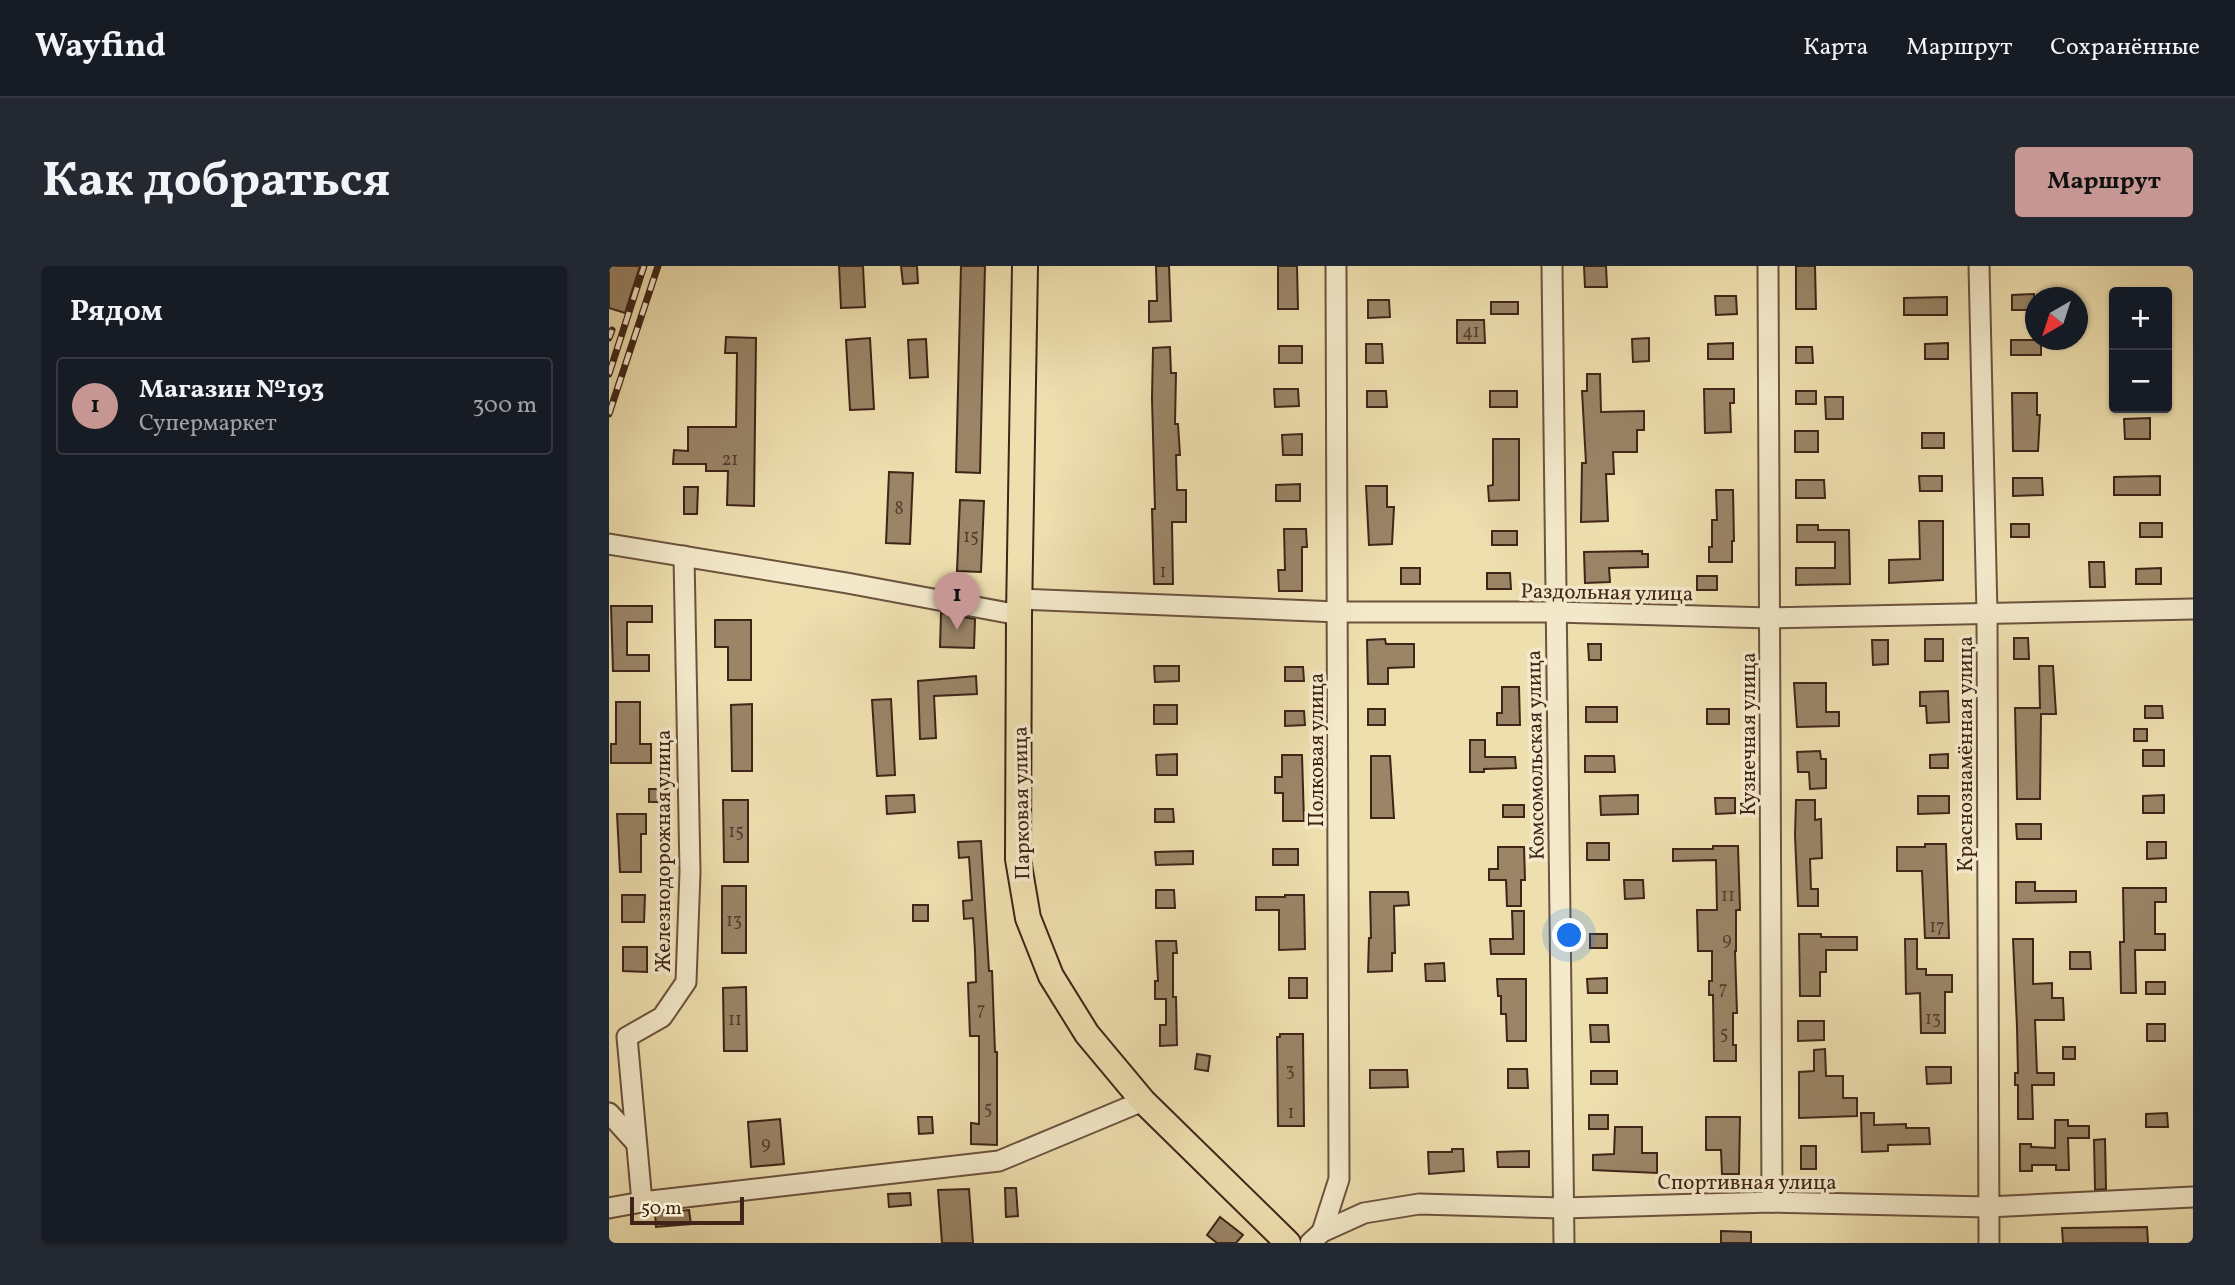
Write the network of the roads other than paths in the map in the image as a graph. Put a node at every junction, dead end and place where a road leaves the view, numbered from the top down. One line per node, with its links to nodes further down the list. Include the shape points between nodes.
1 (1025, 266): 8 (main road, Парковая улица)
2 (1336, 266): 10 (street, Полковая улица)
3 (1552, 266): 11 (street, Комсомольская улица)
4 (1768, 266): 13 (street, Кузнечная улица)
5 (1979, 266): 12 (street, Краснознамённая улица)
6 (609, 544): 7 (street, Раздольная улица)
7 (684, 556): 8 (street, Раздольная улица); 16 (street, Железнодорожная улица, via 689,872 686,982 662,1017 627,1037)
8 (1019, 607): 10 (street, Раздольная улица); 14 (main road, Парковая улица, via 1019,859 1028,918 1051,976 1087,1034)
9 (2193, 609): 12 (street, Раздольная улица)
10 (1339, 612): 11 (street, Раздольная улица); 23 (street, Полковая улица, via 1339,1178)
11 (1555, 612): 13 (street, Раздольная улица); 22 (street, Комсомольская улица)
12 (1987, 614): 13 (street, Раздольная улица); 20 (street, Краснознамённая улица)
13 (1770, 618): 19 (street, Кузнечная улица)
14 (1143, 1101): 18 (street, via 999,1161); 24 (main road, Парковая улица)
15 (609, 1114): 16 (street)
16 (636, 1143): 18 (street, Железнодорожная улица)
17 (2193, 1197): 20 (street, Спортивная улица)
18 (642, 1202): 21 (street)
19 (1772, 1202): 20 (street, Спортивная улица); 22 (street, Спортивная улица)
20 (1988, 1207): 26 (street, Краснознамённая улица)
21 (609, 1208)
22 (1563, 1208): 23 (street, Спортивная улица, via 1419,1204 1364,1213); 25 (street, Комсомольская улица)
23 (1316, 1237)
24 (1278, 1240)
25 (1563, 1243)
26 (1989, 1243)

